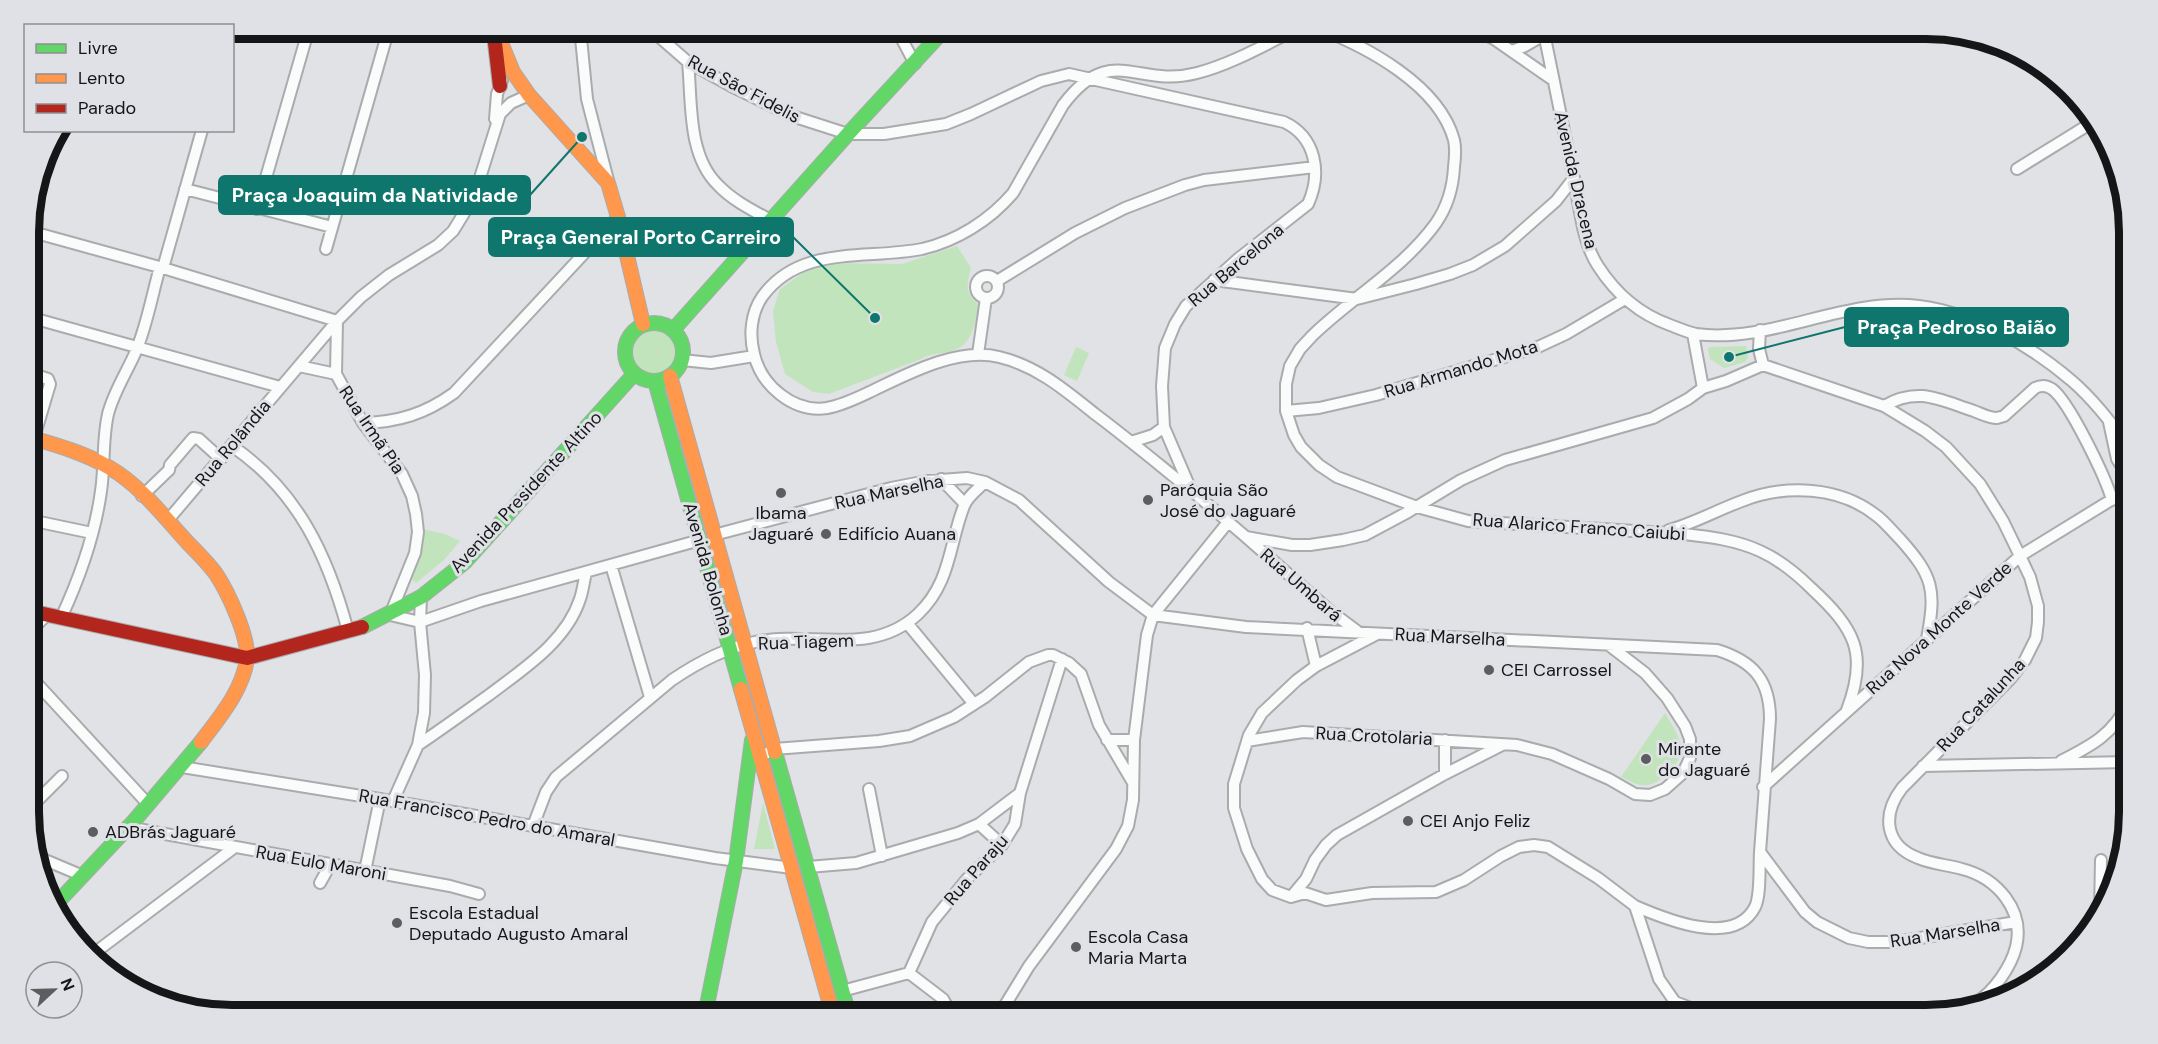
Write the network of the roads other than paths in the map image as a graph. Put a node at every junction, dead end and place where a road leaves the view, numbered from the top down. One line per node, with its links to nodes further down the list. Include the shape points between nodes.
1 (306, 39): 31 (street)
2 (386, 39): 34 (street)
3 (495, 39): 20 (main road)
4 (499, 39): 17 (main road)
5 (581, 39): 29 (street, via 587,99)
6 (662, 39): 15 (street, Rua São Fidelis)
7 (902, 39): 16 (street)
8 (936, 39): 16 (main road)
9 (1275, 39): 18 (street, via 1196,73 1168,77 1104,70)
10 (1342, 39): 41 (street, Rua Alarico Franco Caiubi, via 1403,74 1434,103 1455,143 1452,189 1436,223 1399,264)
11 (1494, 39): 14 (street)
12 (1536, 39): 14 (street)
13 (1545, 39): 19 (street, Avenida Dracena)
14 (1512, 51): 19 (street)
15 (688, 62): 25 (street, Rua São Fidelis, via 792,116); 33 (street, via 694,132 706,168 718,186)
16 (915, 63): 25 (main road)
17 (513, 72): 20 (street); 21 (main road)
18 (1090, 77): 25 (street, Rua Barcelona, via 1069,74 1049,78 946,124 884,134); 26 (street, Rua Barcelona, via 1284,122 1301,132); 51 (street, via 1063,105 1013,193 997,210 954,238 919,249 834,256 798,267 774,284 759,302 752,322)
19 (1553, 80): 28 (street, Avenida Dracena)
20 (500, 86): 22 (street)
21 (529, 95): 22 (street, via 504,108); 29 (main road)
22 (495, 125): 44 (street, via 474,197 453,231 370,289)
23 (2086, 126): 27 (street)
24 (201, 132): 30 (street)
25 (848, 134): 33 (main road)
26 (1315, 167): 38 (street, Rua Barcelona, via 1308,204); 39 (street, via 1185,185 1075,233)
27 (2017, 169)
28 (1574, 177): 41 (street, via 1556,201 1514,240 1478,261 1450,274); 42 (street, Avenida Dracena, via 1584,229 1597,265)
29 (608, 183): 32 (main road)
30 (185, 189): 31 (street); 37 (street)
31 (257, 208): 34 (street)
32 (618, 217): 45 (main road); 66 (street, via 454,393 427,411 387,422)
33 (772, 221): 46 (main road)
34 (332, 227): 36 (street)
35 (39, 234): 37 (street)
36 (326, 249)
37 (162, 268): 44 (street); 49 (street)
38 (1214, 280): 41 (street); 67 (street, Rua Barcelona, via 1186,306 1165,348)
39 (997, 281): 40 (street, via 997,293); 40 (street, via 987,275 977,281 978,293)
40 (986, 298): 50 (street)
41 (1357, 299): 63 (street, Rua Alarico Franco Caiubi, via 1300,349 1290,366)
42 (1625, 299): 48 (street, Avenida Dracena, via 1650,318); 63 (street, Rua Armando Mota, via 1538,347 1376,395)
43 (39, 321): 49 (street)
44 (337, 321): 54 (street, Rua Rolândia); 55 (street, Rua Irmã Pia)
45 (643, 324): 46 (main road, via 659,322); 56 (main road, via 624,346 625,359)
46 (673, 330): 52 (main road, via 682,343)
47 (1760, 330): 48 (street, Avenida Dracena, via 1747,334); 53 (street); 65 (street, Avenida Dracena, via 1869,307 1937,309 2007,337 2038,356 2072,381)
48 (1694, 333): 61 (street)
49 (137, 348): 60 (street); 74 (street, via 112,402 103,442)
50 (978, 354): 51 (street, via 918,369 844,403 820,409 801,406 779,394 761,373); 70 (street, via 1038,371)
51 (754, 356): 52 (street, via 711,363)
52 (682, 360): 58 (main road)
53 (1763, 365): 61 (street); 62 (street, Rua Catalunha)
54 (299, 366): 55 (street); 60 (street, Rua Rolândia)
55 (336, 374): 66 (street, Rua Irmã Pia)
56 (634, 374): 59 (main road); 96 (main road, Avenida Presidente Altino, via 465,562)
57 (39, 376): 64 (street, via 50,384)
58 (670, 376): 59 (main road); 89 (main road, Avenida Bolonha)
59 (655, 381): 92 (main road, Avenida Bolonha)
60 (280, 387): 71 (street, Rua Rolândia)
61 (1702, 388): 82 (street, via 1653,418 1485,468)
62 (1884, 406): 80 (street, via 1903,396 1918,395 1997,418 2035,388 2049,387 2063,401 2076,424); 93 (street, Rua Catalunha, via 1924,431 1963,464 1992,502)
63 (1286, 411): 82 (street, Rua Alarico Franco Caiubi, via 1301,447 1319,465 1352,483)
64 (39, 417)
65 (2109, 422): 68 (street, Avenida Dracena); 73 (street)
66 (363, 423): 99 (street, Rua Irmã Pia, via 402,474 416,514 415,553)
67 (1164, 427): 70 (street, via 1154,435); 77 (street, Rua Barcelona)
68 (2119, 434)
69 (39, 440): 74 (main road)
70 (1131, 441): 77 (street)
71 (232, 446): 72 (street, Rua Rolândia); 106 (street, via 251,458 297,509 330,573)
72 (221, 459): 79 (street, via 193,438 169,470); 84 (street, Rua Rolândia)
73 (2119, 462)
74 (103, 463): 79 (main road); 87 (street)
75 (941, 479): 76 (street, Rua Marselha); 81 (street); 89 (street, Rua Marselha, via 891,488)
76 (985, 482): 81 (street); 100 (street, Rua Marselha, via 1019,500 1109,582)
77 (1191, 490): 85 (street, Rua Barcelona)
78 (2119, 495): 80 (street, Rua Nova Monte Verde)
79 (142, 496): 84 (main road)
80 (2112, 500): 93 (street, Rua Nova Monte Verde)
81 (964, 503): 104 (street, Rua Tiagem, via 941,583 926,606)
82 (1417, 507): 88 (street, Rua Alarico Franco Caiubi, via 1468,521); 90 (street, via 1376,530 1343,540 1292,545)
83 (1715, 513): 88 (street); 91 (street, via 1713,526); 109 (street, via 1763,495 1800,490 1822,491 1866,508 1891,530 1928,576 1933,603)
84 (168, 520): 113 (main road, via 216,574 233,609)
85 (1229, 521): 90 (street, Rua Barcelona); 100 (street)
86 (39, 522): 87 (street)
87 (92, 533): 101 (street)
88 (1660, 533): 91 (street, Rua Alarico Franco Caiubi)
89 (714, 536): 110 (main road, Avenida Bolonha)
90 (1246, 537): 107 (street, Rua Umbará)
91 (1719, 538): 119 (street, Rua Alarico Franco Caiubi, via 1759,550 1783,564 1832,607 1846,625 1857,665 1855,691)
92 (700, 540): 94 (street); 112 (main road, Avenida Bolonha)
93 (2020, 555): 109 (street, Rua Nova Monte Verde); 131 (street, Rua Catalunha, via 2038,606 2036,638 2031,650 2011,678)
94 (611, 565): 95 (street); 117 (street)
95 (586, 572): 103 (street); 125 (street, via 580,600 549,647)
96 (421, 597): 99 (main road, Avenida Presidente Altino); 103 (street)
97 (39, 613): 98 (main road, Avenida Presidente Altino)
98 (46, 615): 101 (main road, Avenida Presidente Altino); 102 (street)
99 (390, 615): 103 (street); 106 (main road, Avenida Presidente Altino)
100 (1153, 615): 105 (street, Rua Marselha, via 1246,627); 122 (street, via 1147,634)
101 (61, 618): 113 (main road, Avenida Presidente Altino)
102 (39, 622)
103 (420, 622): 125 (street, via 425,688)
104 (907, 623): 110 (street, Rua Tiagem, via 862,640 797,639); 118 (street)
105 (1307, 628): 107 (street, Rua Marselha); 115 (street)
106 (348, 631): 113 (main road, Avenida Presidente Altino)
107 (1357, 632): 108 (street, Rua Marselha)
108 (1378, 634): 111 (street, Rua Marselha); 115 (street)
109 (1927, 639): 119 (street, Rua Nova Monte Verde)
110 (745, 645): 112 (street, Rua Tiagem); 127 (main road, Avenida Bolonha)
111 (1610, 646): 126 (street, Rua Crotolaria, via 1645,674 1685,726 1690,758 1675,781 1650,795 1635,794 1552,754); 136 (street, Rua Marselha, via 1717,650 1748,664 1763,682 1770,706)
112 (731, 650): 117 (street, Rua Tiagem, via 693,666); 128 (main road, Avenida Bolonha, via 754,731)
113 (247, 658): 132 (main road, via 244,675 231,700)
114 (1062, 658): 118 (street, via 1048,655 1029,662); 121 (street, via 1080,674); 138 (street, Rua Paraju)
115 (1316, 666): 124 (street, via 1262,713)
116 (39, 686): 142 (street)
117 (650, 697): 144 (street, Rua Tiagem, via 556,777)
118 (974, 704): 127 (street, via 940,725 910,736)
119 (1847, 710): 136 (street, Rua Nova Monte Verde)
120 (2119, 717): 130 (street, via 2108,734)
121 (1107, 740): 122 (street); 135 (street)
122 (1134, 740): 135 (street)
123 (1445, 740): 124 (street, Rua Crotolaria, via 1303,732); 126 (street, Rua Crotolaria); 133 (street)
124 (1247, 741): 161 (street, via 1234,784 1236,817 1263,879 1272,890)
125 (418, 745): 141 (street)
126 (1502, 745): 133 (street)
127 (774, 749): 128 (street); 154 (main road, Avenida Bolonha)
128 (755, 760): 152 (main road); 155 (main road)
129 (2119, 762): 130 (street)
130 (2056, 763): 131 (street)
131 (1923, 766): 164 (street, Rua Catalunha, via 1892,804 1888,821 1895,842 1918,859 1979,874 2004,894)
132 (182, 767): 140 (street, Rua Francisco Pedro do Amaral); 142 (main road)
133 (1445, 774): 161 (street, via 1337,835)
134 (62, 776): 139 (street)
135 (1132, 781): 173 (street, via 1128,826 1116,849 1029,966)
136 (1763, 787): 148 (street, Rua Marselha)
137 (869, 789): 149 (street)
138 (1020, 793): 143 (street); 146 (street, Rua Paraju, via 1014,824)
139 (41, 797)
140 (381, 799): 141 (street, Rua Francisco Pedro do Amaral); 156 (street)
141 (393, 801): 144 (street, Rua Francisco Pedro do Amaral)
142 (148, 804): 145 (main road)
143 (979, 824): 146 (street); 149 (street)
144 (533, 826): 152 (street, Rua Francisco Pedro do Amaral)
145 (127, 827): 147 (street, Rua Eulo Maroni); 157 (main road)
146 (1002, 845): 166 (street, Rua Paraju, via 967,879 932,922)
147 (235, 847): 153 (street, Rua Eulo Maroni); 165 (street)
148 (1760, 852): 163 (street, via 1756,903 1746,918 1736,924 1710,929); 164 (street, Rua Marselha, via 1805,912 1849,938 1896,942)
149 (882, 856): 154 (street, via 856,863)
150 (46, 860): 157 (street)
151 (2101, 860): 160 (street)
152 (736, 861): 155 (street, Rua Francisco Pedro do Amaral); 169 (main road)
153 (330, 865): 156 (street, Rua Eulo Maroni); 158 (street)
154 (808, 867): 167 (main road, Avenida Bolonha)
155 (792, 868): 170 (main road)
156 (365, 871): 159 (street, Rua Eulo Maroni)
157 (83, 876): 162 (main road)
158 (320, 883)
159 (479, 894)
160 (2100, 894)
161 (1291, 897): 163 (street, via 1305,893 1326,900 1372,893 1436,892 1519,847 1534,845 1559,853)
162 (61, 899)
163 (1635, 906): 174 (street, via 1659,979 1675,1002)
164 (2016, 922): 168 (street, via 2014,956)
165 (98, 950)
166 (909, 973): 167 (street); 172 (street)
167 (842, 991): 171 (main road, Avenida Bolonha)
168 (1983, 996)
169 (707, 1005)
170 (830, 1005)
171 (846, 1005)
172 (947, 1005)
173 (1005, 1005)
174 (1683, 1005)

